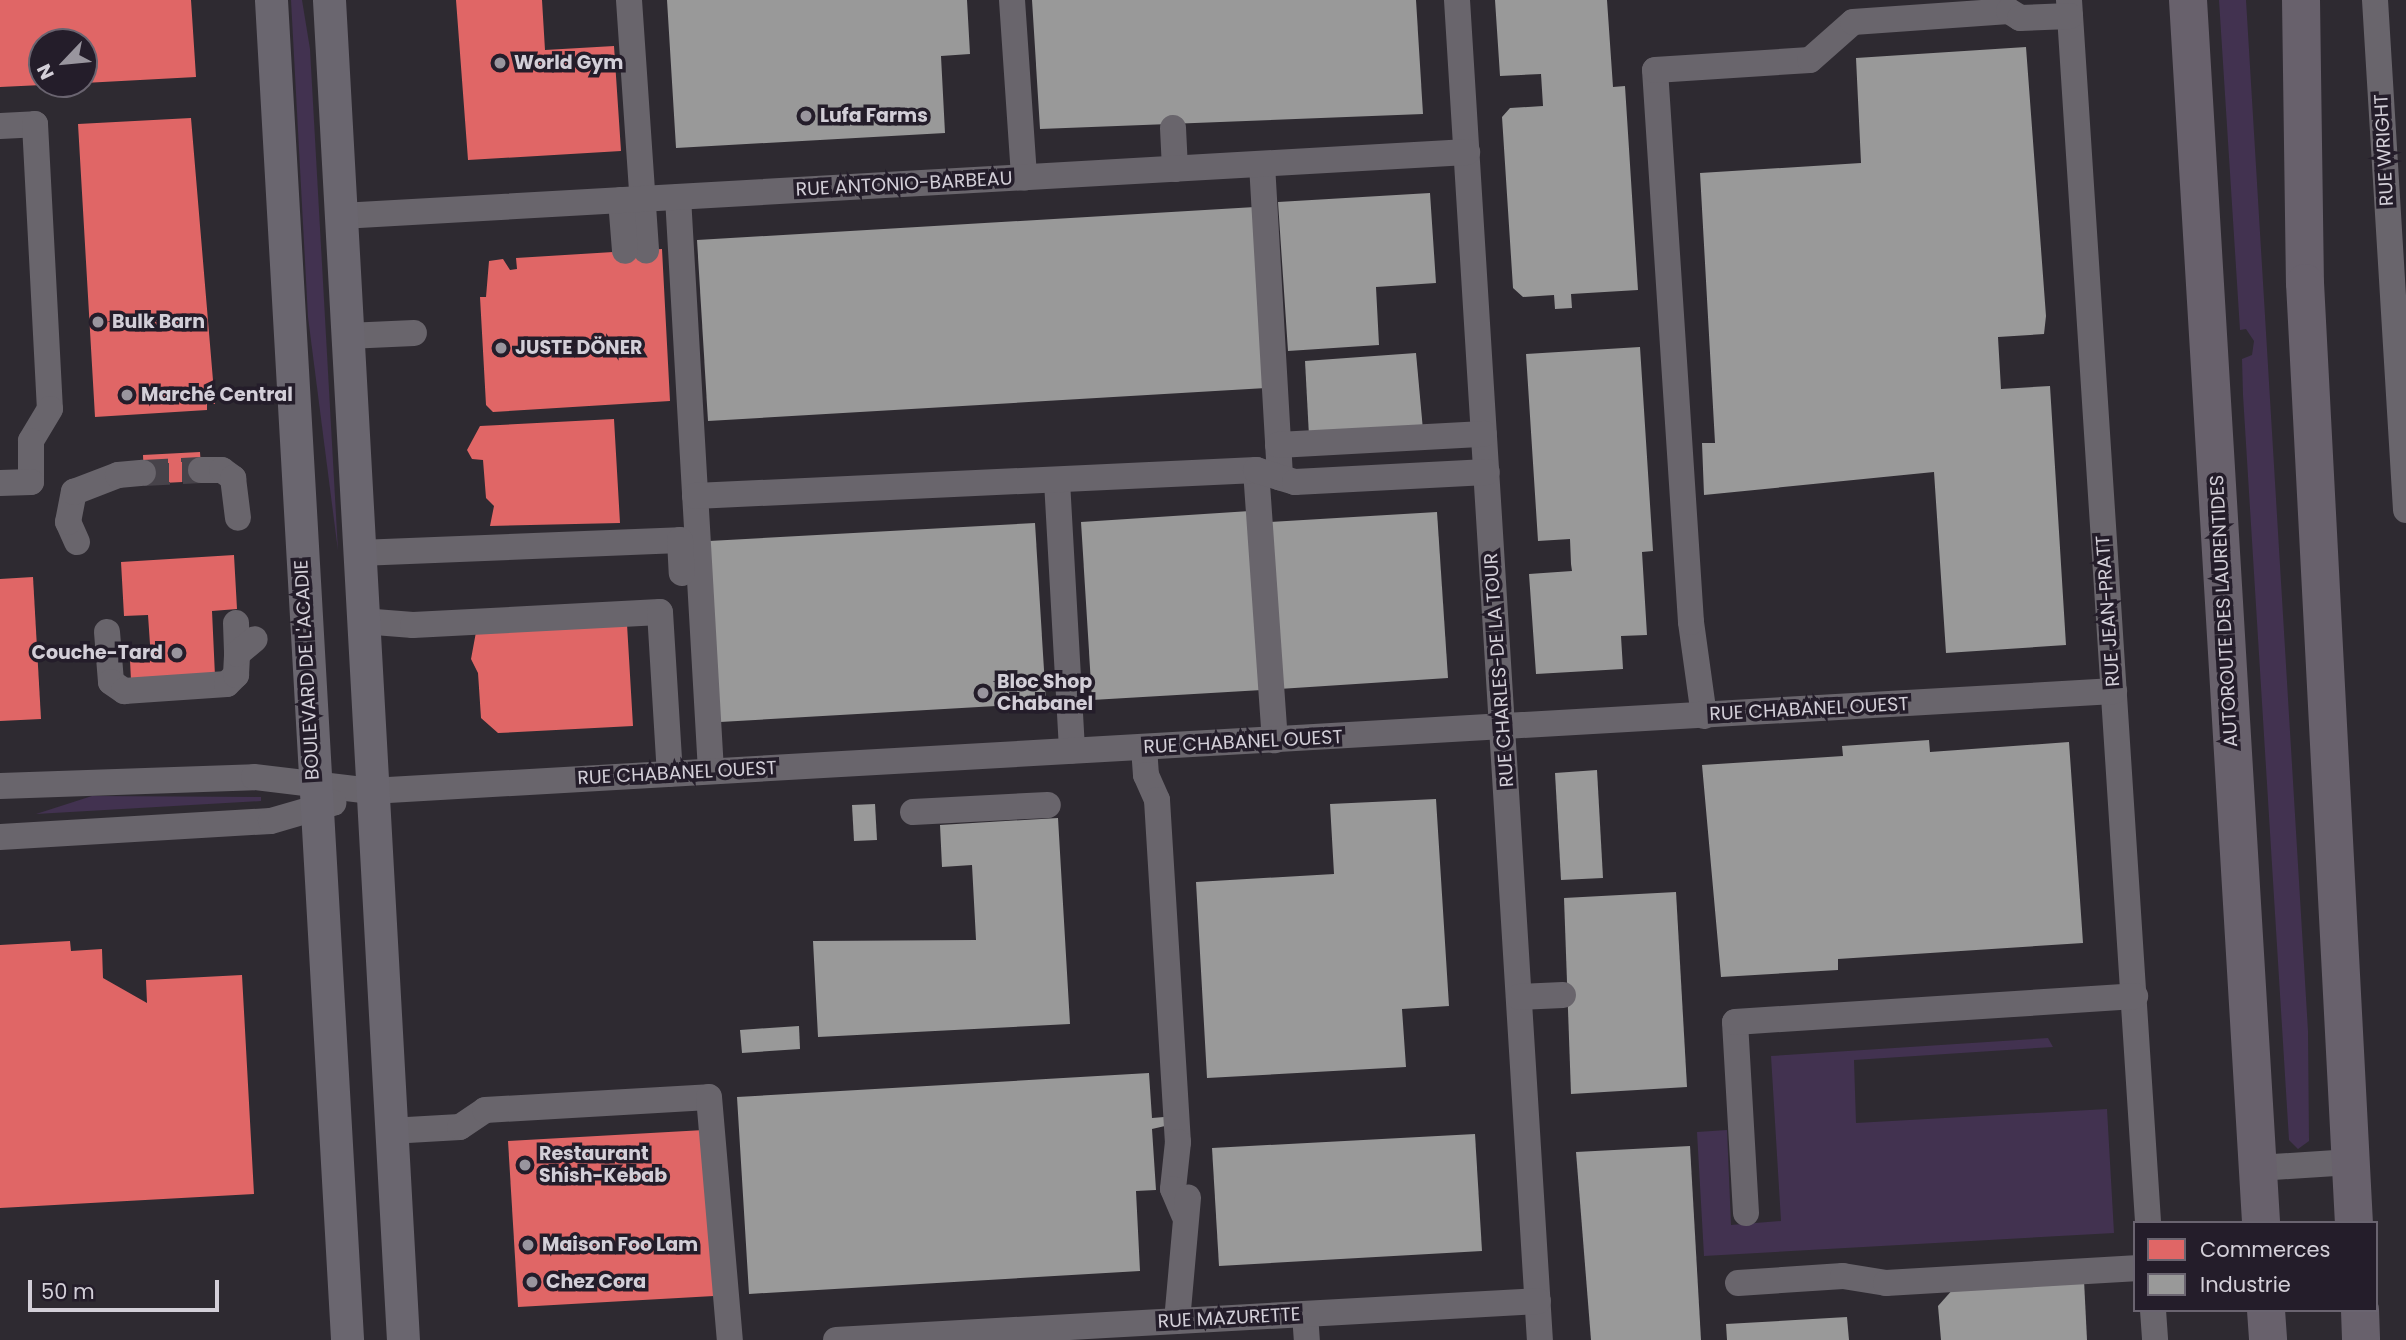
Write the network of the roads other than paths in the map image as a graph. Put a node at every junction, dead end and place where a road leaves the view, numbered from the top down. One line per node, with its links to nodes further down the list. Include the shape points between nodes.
1 (271, 0): 51 (main road, BOULEVARD DE L'ACADIE)
2 (329, 0): 19 (main road)
3 (629, 0): 18 (street)
4 (1012, 0): 16 (street)
5 (1457, 0): 13 (street, RUE CHARLES-DE LA TOUR)
6 (2188, 0): 60 (highway, AUTOROUTE DES LAURENTIDES)
7 (2283, 0): 21 (highway)
8 (2301, 0): 21 (highway)
9 (2375, 0): 31 (street, RUE WRIGHT)
10 (2070, 8): 42 (street, RUE JEAN-PRATT); 43 (street, via 2020,18 2009,11 1853,22 1810,60 1656,70 1691,622)
11 (0, 126): 32 (street, via 35,124 50,409 32,441 31,481)
12 (1173, 128): 15 (street)
13 (1467, 152): 14 (street, RUE ANTONIO-BARBEAU); 24 (street, RUE CHARLES-DE LA TOUR)
14 (1262, 164): 15 (street, RUE ANTONIO-BARBEAU); 25 (street)
15 (1175, 169): 16 (street, RUE ANTONIO-BARBEAU)
16 (1024, 178): 17 (street, RUE ANTONIO-BARBEAU)
17 (678, 197): 18 (street, RUE ANTONIO-BARBEAU); 33 (street)
18 (632, 200): 19 (street, RUE ANTONIO-BARBEAU); 20 (street)
19 (341, 216): 23 (main road)
20 (635, 250)
21 (2305, 283): 59 (highway)
22 (414, 333): 23 (street)
23 (347, 336): 38 (main road)
24 (1484, 434): 25 (street); 27 (street, RUE CHARLES-DE LA TOUR)
25 (1278, 445): 29 (street)
26 (201, 470): 35 (street, via 222,470 233,478)
27 (1487, 472): 29 (street); 44 (street, RUE CHARLES-DE LA TOUR)
28 (143, 473): 37 (street, via 118,475 75,492 68,522)
29 (1268, 474): 30 (street); 45 (street)
30 (1057, 481): 33 (street); 47 (street)
31 (2405, 482): 34 (street, RUE WRIGHT)
32 (0, 483)
33 (695, 496): 36 (street)
34 (2406, 510)
35 (238, 517)
36 (689, 540): 38 (street); 48 (street)
37 (77, 542)
38 (359, 553): 39 (main road)
39 (362, 621): 48 (street, via 413,625 660,612); 50 (main road)
40 (107, 632): 41 (street, via 110,678 120,690 227,684 236,675)
41 (243, 639)
42 (2114, 691): 43 (street, RUE CHABANEL OUEST); 56 (street, RUE JEAN-PRATT)
43 (1704, 716): 44 (street, RUE CHABANEL OUEST)
44 (1502, 727): 45 (street, RUE CHABANEL OUEST); 57 (street, RUE CHARLES-DE LA TOUR)
45 (1275, 740): 46 (street, RUE CHABANEL OUEST)
46 (1144, 747): 47 (street, RUE CHABANEL OUEST); 71 (street, via 1146,775 1157,800 1178,1142 1173,1189 1184,1215)
47 (1072, 751): 48 (street, RUE CHABANEL OUEST)
48 (692, 773): 50 (street, RUE CHABANEL OUEST)
49 (0, 786): 51 (street, RUE CHABANEL OUEST, via 254,777)
50 (371, 791): 51 (street, RUE CHABANEL OUEST); 58 (main road)
51 (315, 796): 54 (street, RUE CHABANEL OUEST, via 271,821); 74 (main road, BOULEVARD DE L'ACADIE)
52 (1048, 805): 53 (street)
53 (913, 812)
54 (0, 837)
55 (1563, 995): 57 (street)
56 (2135, 996): 61 (street, via 1735,1022); 62 (street, RUE JEAN-PRATT)
57 (1519, 997): 67 (street, RUE CHARLES-DE LA TOUR)
58 (390, 1130): 75 (main road); 76 (street, via 460,1127 485,1110 709,1097)
59 (2351, 1162): 60 (street); 64 (highway)
60 (2258, 1168): 63 (highway, AUTOROUTE DES LAURENTIDES)
61 (1746, 1213)
62 (2148, 1221)
63 (2261, 1221)
64 (2354, 1221)
65 (2133, 1268): 66 (street, via 1886,1283 1843,1276)
66 (1738, 1283)
67 (1538, 1301): 72 (street, RUE MAZURETTE); 78 (street, RUE CHARLES-DE LA TOUR)
68 (2153, 1312): 79 (street)
69 (2266, 1312): 80 (highway)
70 (2360, 1312): 81 (highway)
71 (1177, 1321): 72 (street, RUE MAZURETTE); 73 (street, RUE MAZURETTE)
72 (1306, 1327)
73 (931, 1337): 77 (street, RUE MAZURETTE)
74 (347, 1340)
75 (403, 1340)
76 (730, 1340)
77 (836, 1340)
78 (1540, 1340)
79 (2155, 1340)
80 (2268, 1340)
81 (2361, 1340)

